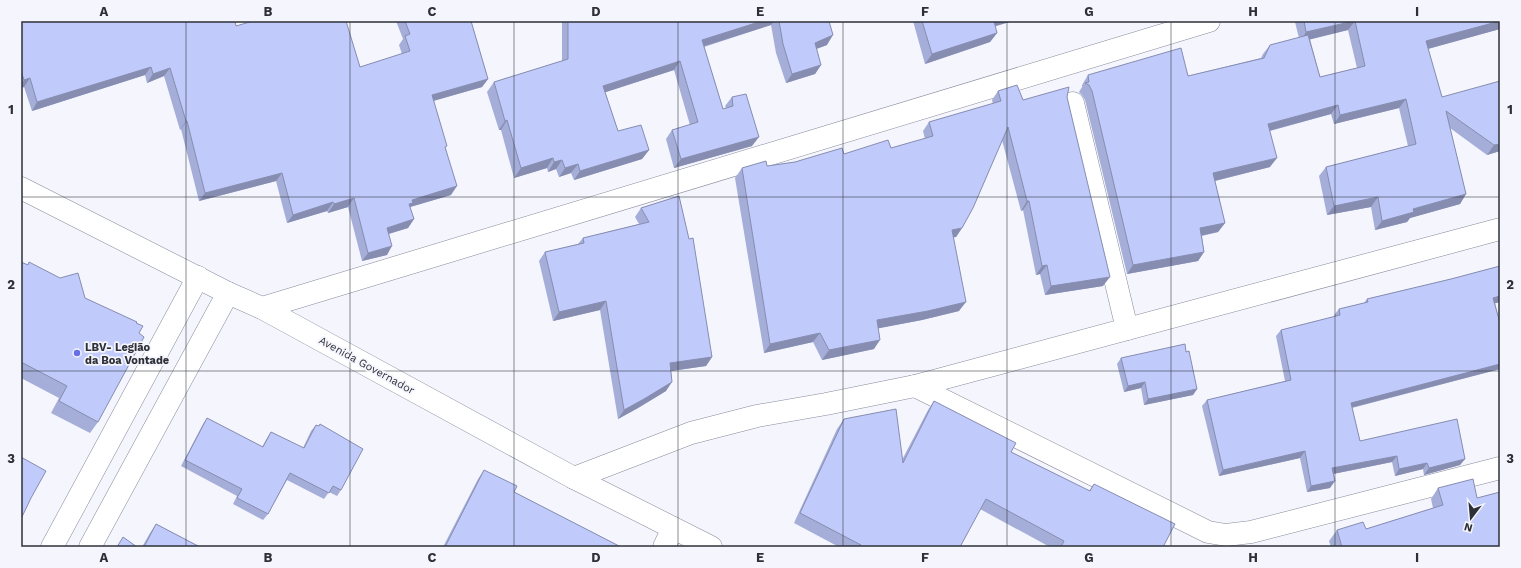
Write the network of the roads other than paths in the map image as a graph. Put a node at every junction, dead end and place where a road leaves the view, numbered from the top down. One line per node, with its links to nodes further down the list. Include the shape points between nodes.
1 (1209, 21): 7 (street)
2 (1073, 103): 8 (street)
3 (21, 188): 5 (street, Avenida Governador)
4 (1500, 229): 8 (street)
5 (198, 277): 6 (street, Avenida Governador); 13 (street)
6 (228, 293): 7 (street, Avenida Governador); 14 (street)
7 (262, 308): 11 (street, Avenida Governador)
8 (1127, 329): 9 (street)
9 (915, 386): 10 (street, via 1208,532 1226,535 1251,532); 11 (street, via 757,416 691,433)
10 (1500, 468)
11 (574, 478): 12 (street, Avenida Governador)
12 (669, 538): 15 (street, Avenida Governador)
13 (52, 547)
14 (90, 547)
15 (711, 547)

